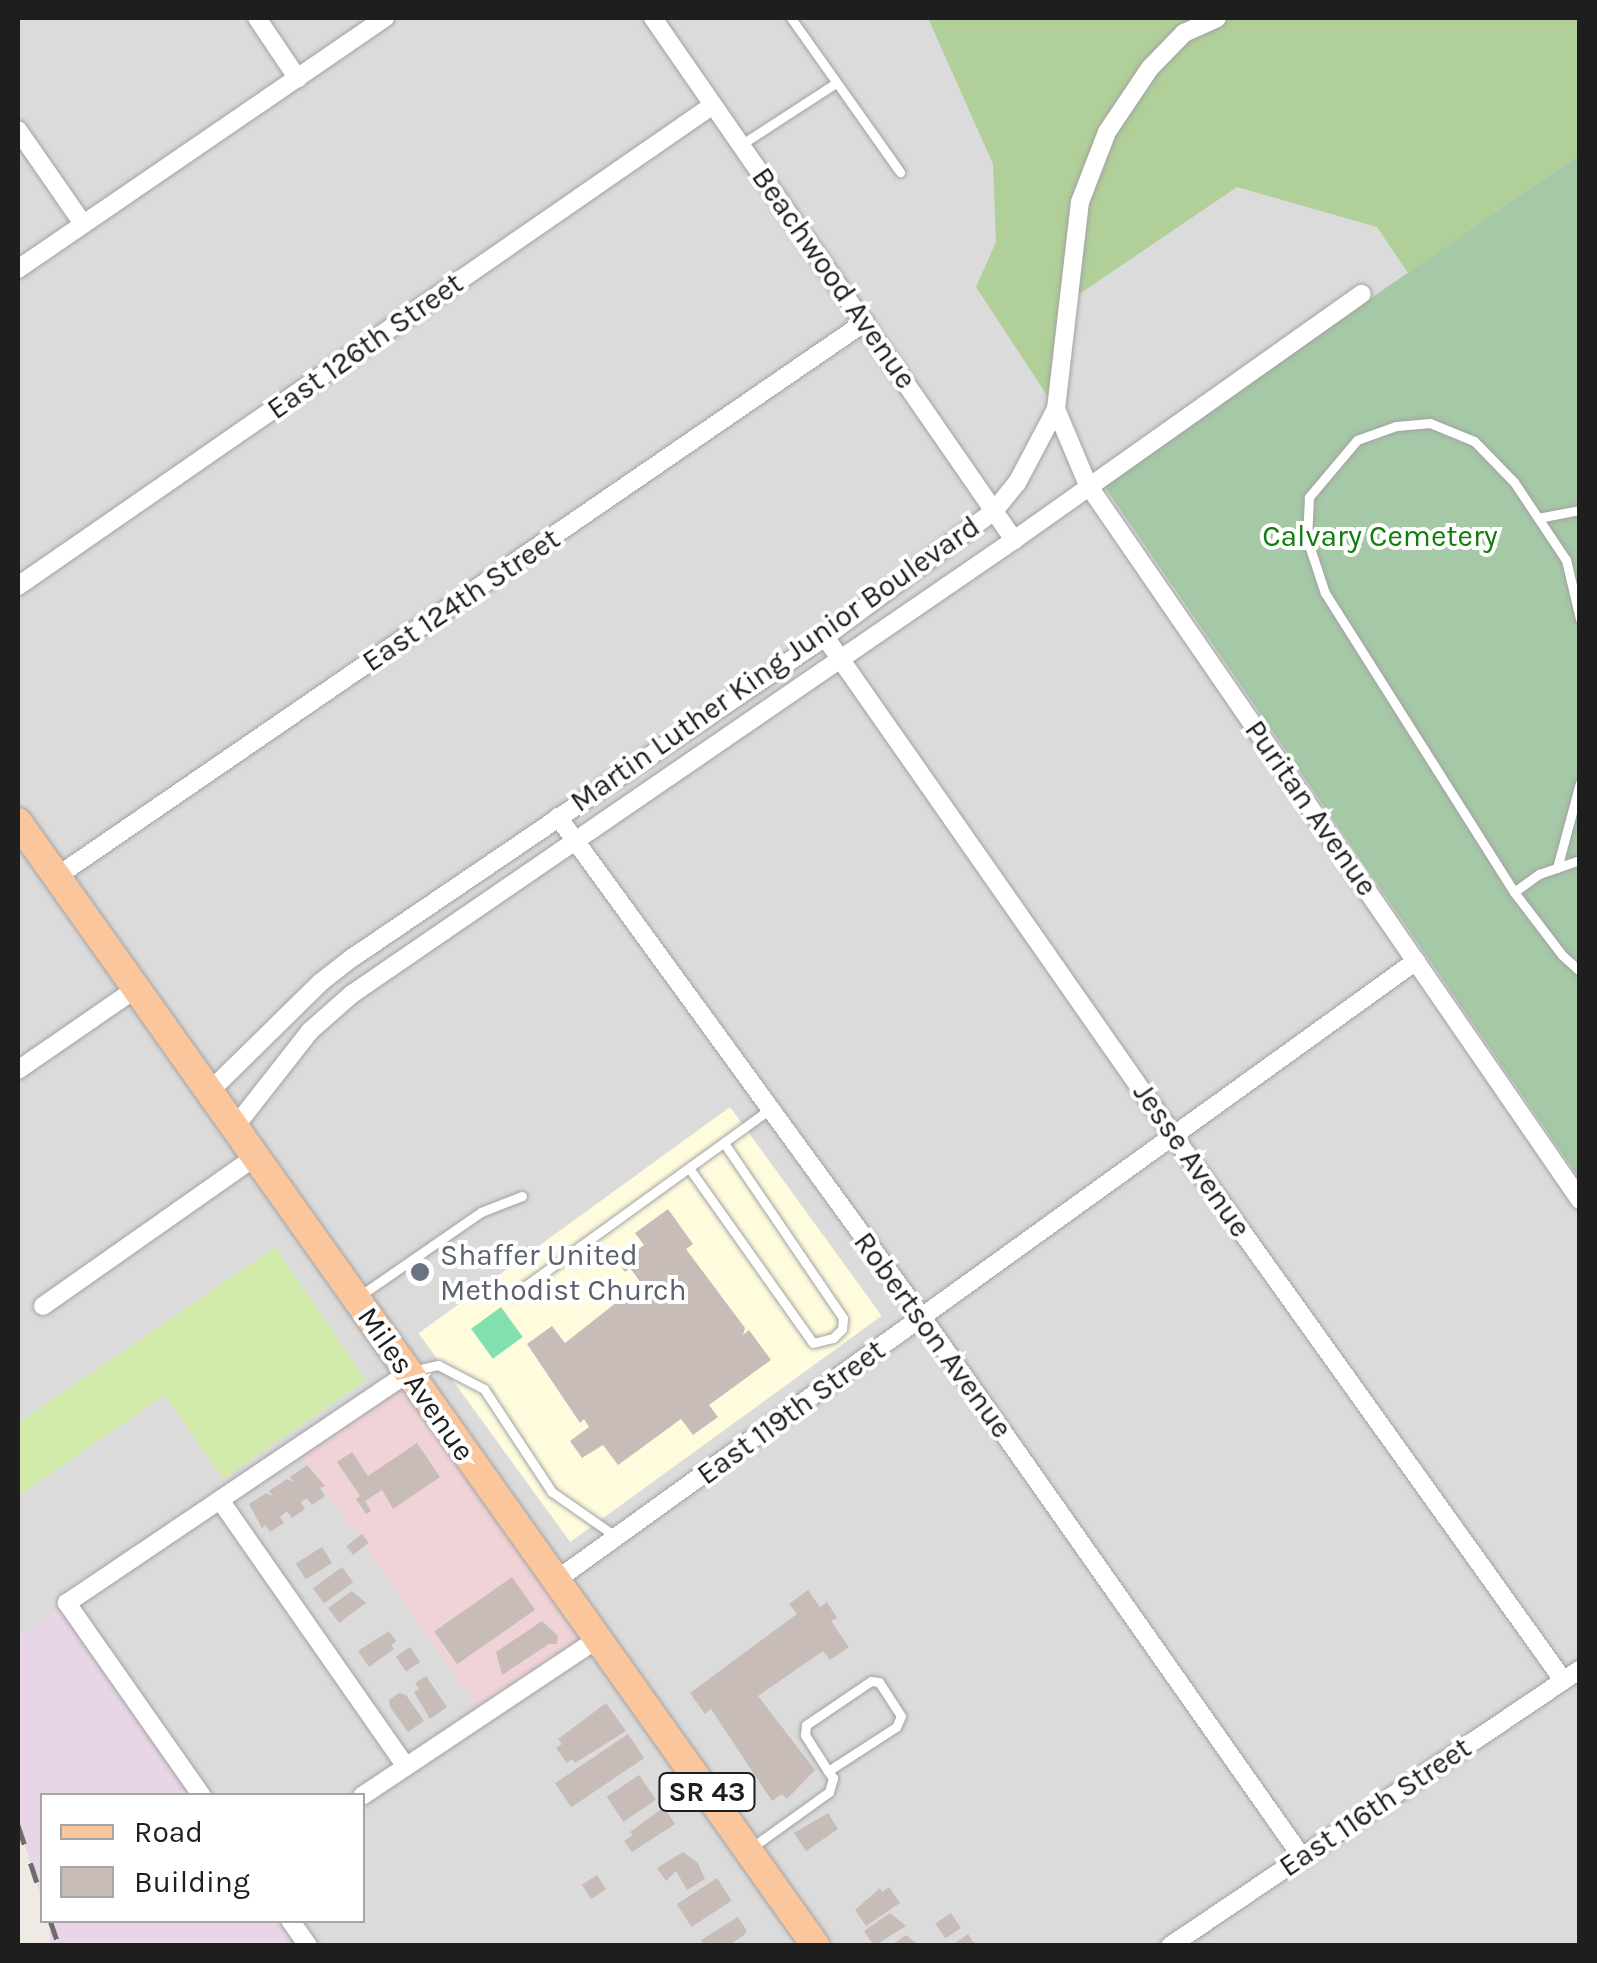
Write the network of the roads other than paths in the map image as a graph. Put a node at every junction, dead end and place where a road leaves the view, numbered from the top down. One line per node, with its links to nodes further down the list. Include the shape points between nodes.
1 (257, 18): 6 (street)
2 (385, 18): 6 (street)
3 (652, 18): 8 (street, Beachwood Avenue)
4 (791, 18): 7 (lane)
5 (1217, 18): 16 (street, Martin Luther King Junior Boulevard, via 1184,33 1150,68 1107,132 1080,202)
6 (298, 78): 12 (street)
7 (836, 82): 10 (lane); 11 (lane)
8 (713, 105): 10 (street, Beachwood Avenue); 24 (street, East 126th Street)
9 (18, 130): 12 (street)
10 (742, 144): 15 (street, Beachwood Avenue)
11 (900, 172)
12 (83, 224): 13 (street)
13 (18, 269)
14 (1362, 294): 17 (street, Martin Luther King Junior Boulevard)
15 (865, 322): 19 (street, Beachwood Avenue); 34 (street, East 124th Street)
16 (1056, 409): 17 (street, Puritan Avenue); 19 (street, Martin Luther King Junior Boulevard, via 1023,474)
17 (1088, 485): 21 (street, Martin Luther King Junior Boulevard); 36 (street, Puritan Avenue)
18 (1580, 510): 20 (lane)
19 (994, 511): 21 (street, Beachwood Avenue); 26 (street, Martin Luther King Junior Boulevard)
20 (1538, 518): 22 (lane); 35 (lane, via 1474,440 1430,423 1357,440 1309,497 1307,539 1325,593)
21 (1014, 540): 27 (street, Martin Luther King Junior Boulevard)
22 (1566, 560): 23 (lane); 25 (lane)
23 (1580, 577)
24 (18, 586)
25 (1580, 619)
26 (825, 637): 27 (street, Jesse Avenue); 29 (street, Martin Luther King Junior Boulevard)
27 (840, 658): 31 (street, Martin Luther King Junior Boulevard); 43 (street, Jesse Avenue)
28 (1580, 783): 33 (lane)
29 (558, 817): 31 (street, Robertson Avenue); 40 (street, Martin Luther King Junior Boulevard, via 321,982)
30 (18, 822): 34 (main road, Miles Avenue / SR 43)
31 (575, 842): 41 (street, Robertson Avenue); 42 (street, Martin Luther King Junior Boulevard, via 352,994 310,1031)
32 (1580, 860): 33 (lane)
33 (1557, 868): 35 (lane)
34 (56, 877): 38 (main road, Miles Avenue / SR 43)
35 (1514, 892): 37 (lane)
36 (1416, 962): 43 (street, East 119th Street); 48 (street, Puritan Avenue)
37 (1580, 971)
38 (134, 990): 39 (street); 40 (main road, Miles Avenue / SR 43)
39 (18, 1070)
40 (208, 1093): 42 (main road, Miles Avenue / SR 43)
41 (770, 1110): 44 (lane); 52 (street, Robertson Avenue)
42 (234, 1128): 45 (main road, Miles Avenue / SR 43)
43 (1175, 1138): 52 (street, East 119th Street); 59 (street, Jesse Avenue)
44 (724, 1143): 46 (lane); 46 (lane, via 843,1318 833,1338 813,1343)
45 (255, 1157): 50 (main road, Miles Avenue / SR 43); 51 (street)
46 (689, 1168): 49 (lane)
47 (522, 1196): 50 (lane, via 481,1212)
48 (1580, 1200)
49 (513, 1295)
50 (356, 1298): 53 (main road, Miles Avenue / SR 43)
51 (43, 1306)
52 (922, 1317): 55 (street, East 119th Street); 65 (street, Robertson Avenue)
53 (408, 1373): 54 (street); 55 (lane, via 438,1366 484,1389 552,1492); 56 (main road, Miles Avenue / SR 43)
54 (220, 1500): 60 (street); 62 (street, via 67,1602)
55 (618, 1537): 56 (street, East 119th Street)
56 (555, 1581): 57 (main road, Miles Avenue / SR 43)
57 (597, 1638): 60 (street); 64 (main road, Miles Avenue / SR 43)
58 (1580, 1669): 59 (street, East 116th Street)
59 (1563, 1680): 65 (street, East 116th Street)
60 (406, 1767): 63 (street)
61 (828, 1771): 61 (lane, via 805,1735 806,1725 871,1681 880,1682 901,1716 896,1727); 64 (lane, via 830,1792)
62 (200, 1793)
63 (365, 1794)
64 (749, 1850): 68 (main road, Miles Avenue / SR 43)
65 (1302, 1857): 69 (street, East 116th Street)
66 (292, 1923): 67 (street)
67 (308, 1946)
68 (816, 1946)
69 (1170, 1946)

